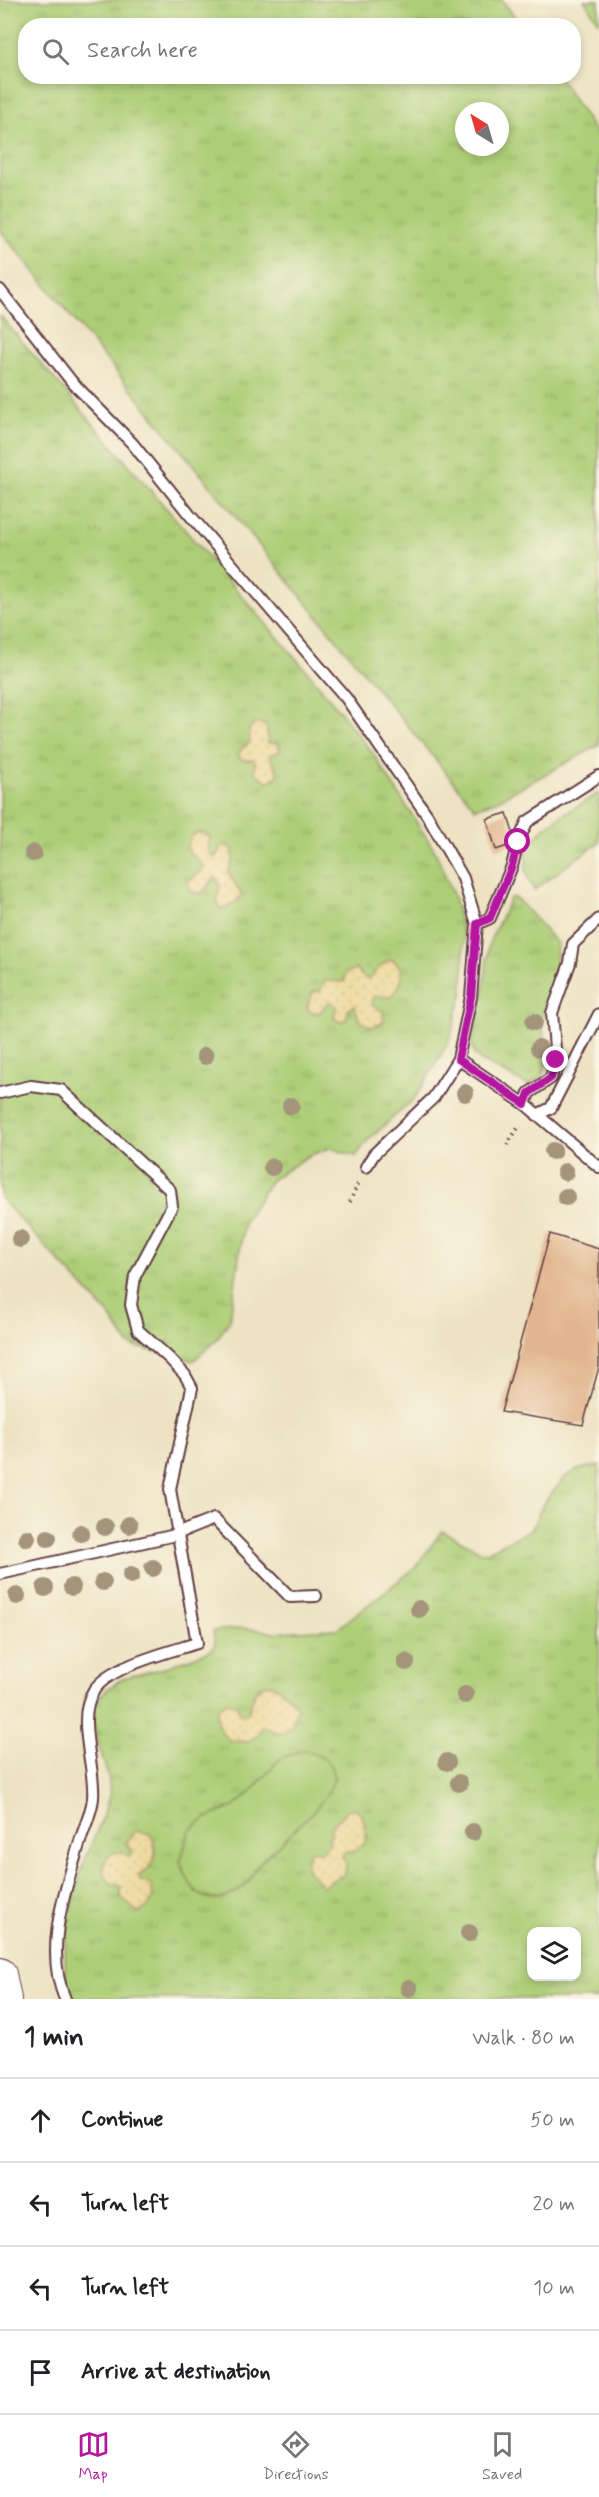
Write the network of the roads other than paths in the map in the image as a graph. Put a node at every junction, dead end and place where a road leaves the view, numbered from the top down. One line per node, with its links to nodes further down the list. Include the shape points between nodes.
1 (0, 290): 4 (lane, via 72,382 132,443 346,698 427,815 463,879)
2 (599, 776): 4 (lane, via 527,822 490,918)
3 (599, 919): 8 (lane, via 573,944 552,1013 556,1060 551,1078 529,1093)
4 (477, 924): 6 (lane, via 471,997)
5 (599, 1014): 9 (lane, via 551,1108)
6 (458, 1059): 8 (lane); 10 (lane, via 434,1097 374,1154)
7 (0, 1093): 12 (lane, via 31,1086 60,1090 170,1190 172,1206 135,1276 131,1305 138,1330 185,1375 192,1388 170,1489)
8 (525, 1104): 9 (lane)
9 (537, 1115): 11 (lane)
10 (366, 1167)
11 (599, 1167)
12 (178, 1534): 13 (lane); 14 (lane, via 214,1519 290,1597); 17 (lane, via 197,1643 123,1668 94,1689 87,1706 93,1798 59,1918 56,1947)
13 (0, 1574)
14 (316, 1596)
15 (0, 1974): 16 (main road)
16 (5, 1999)
17 (65, 1999)

